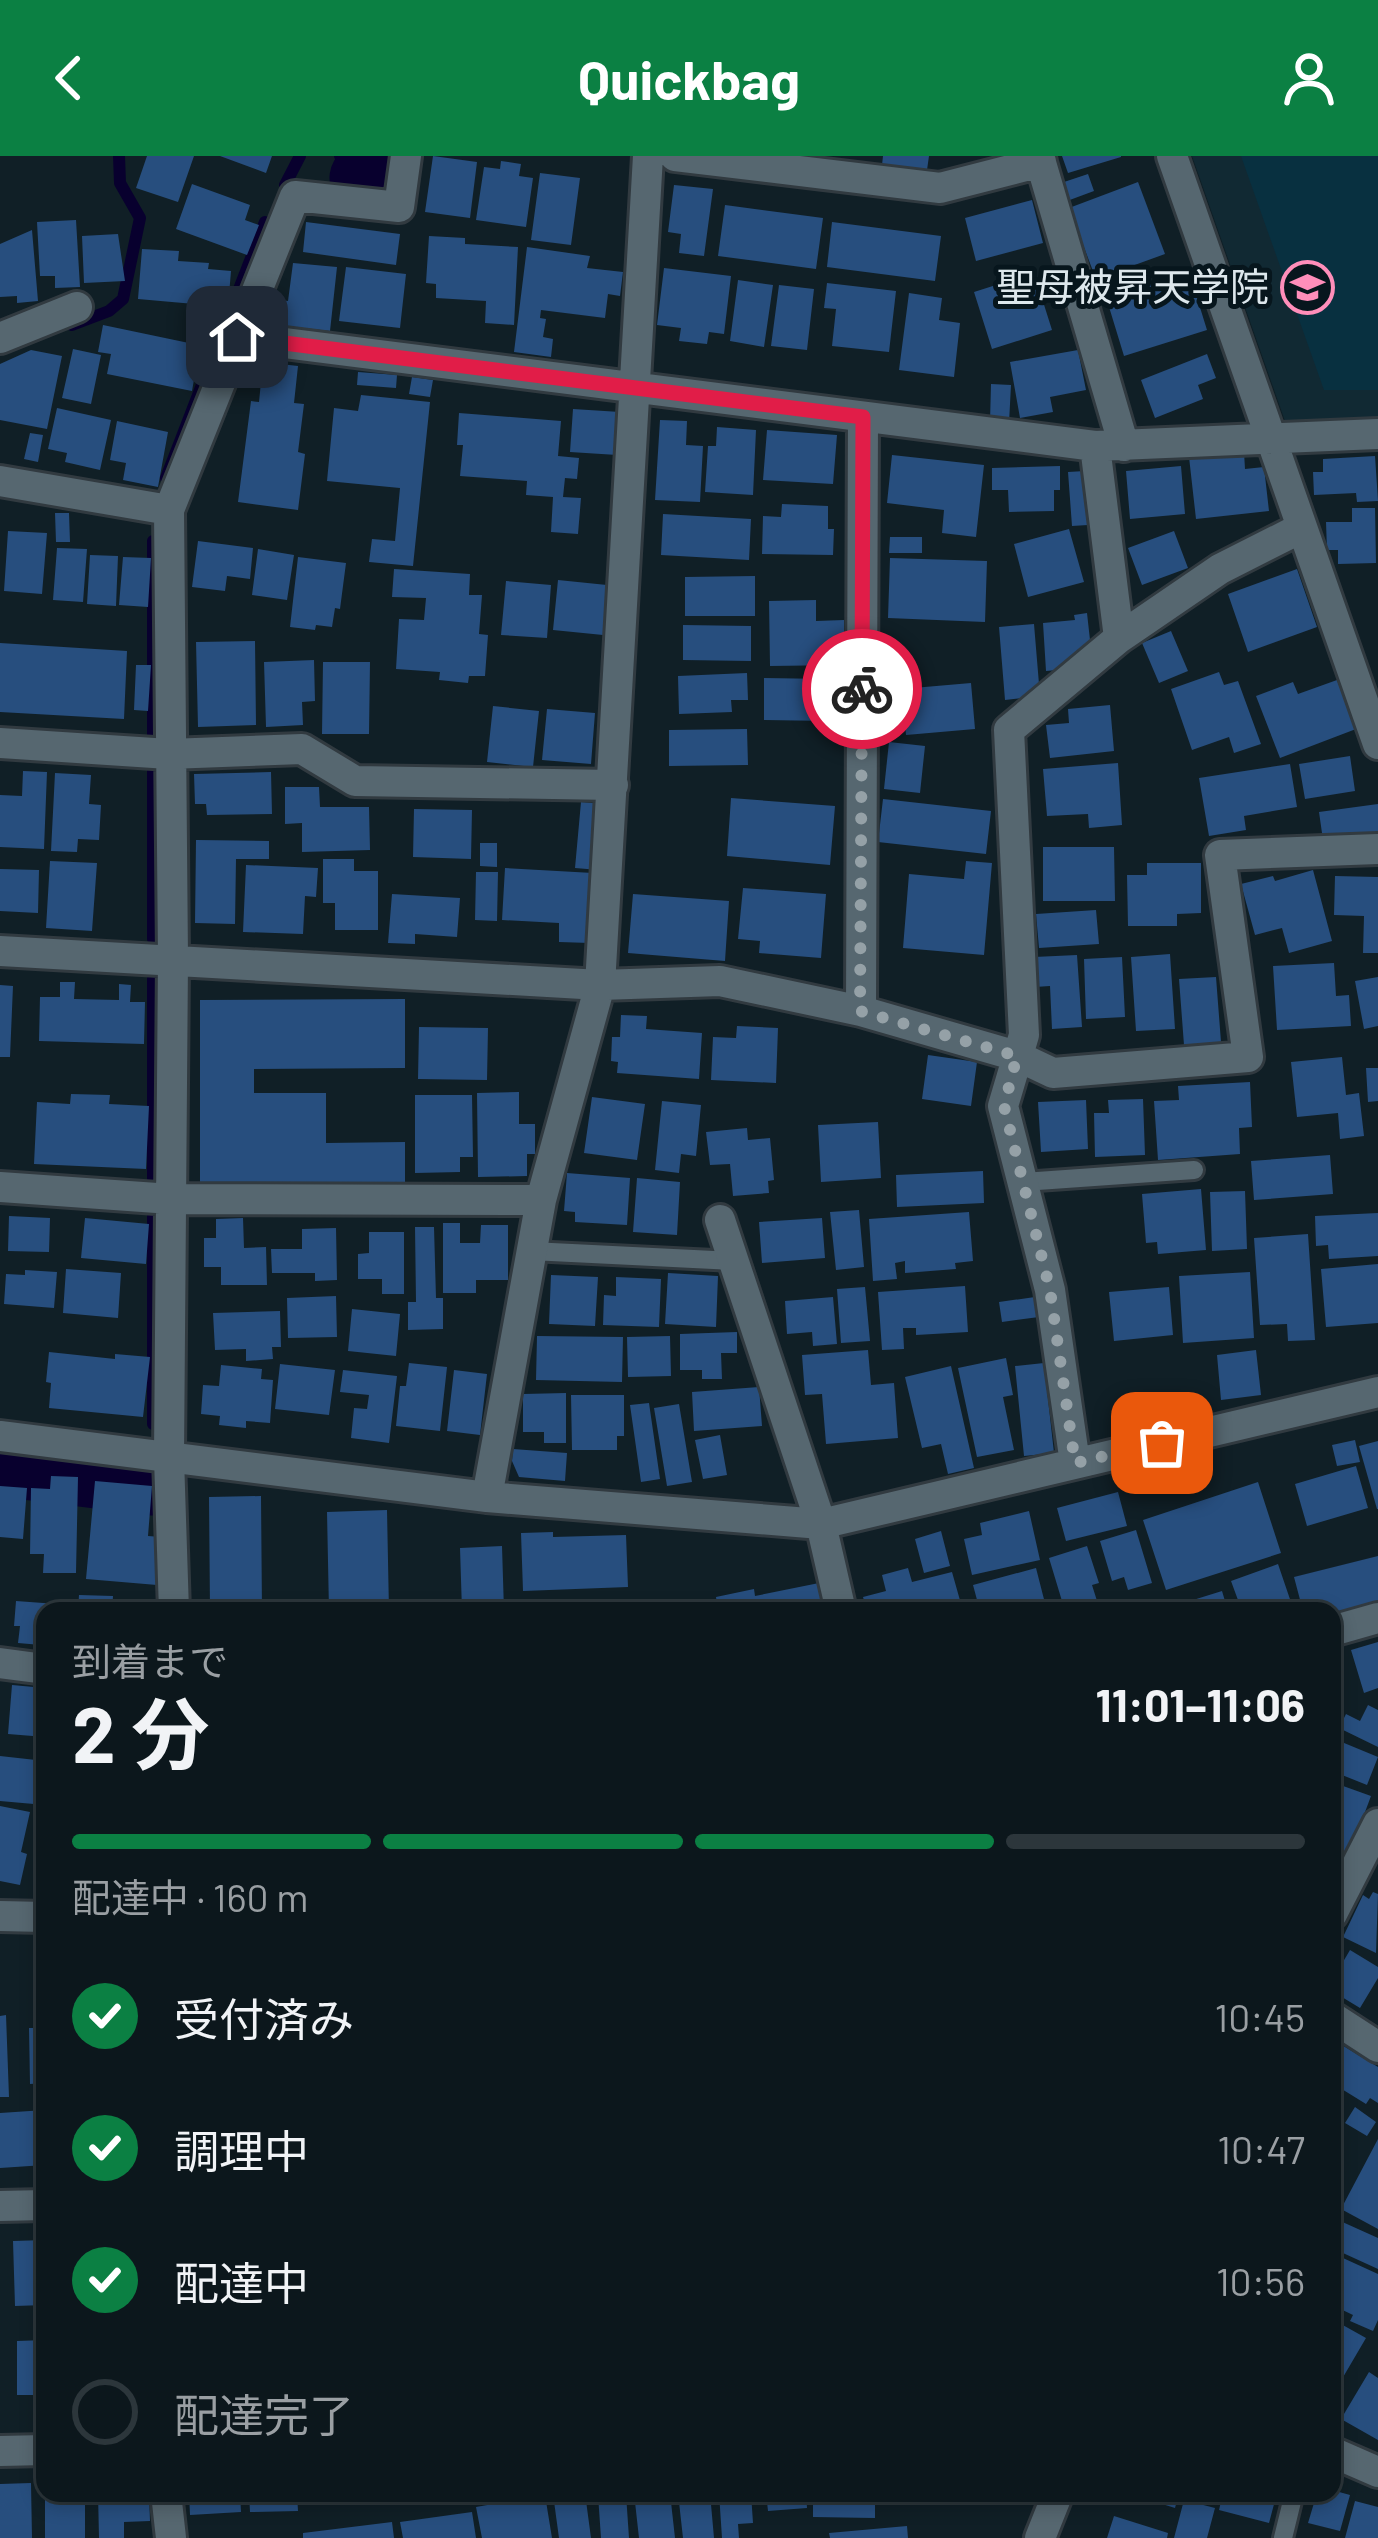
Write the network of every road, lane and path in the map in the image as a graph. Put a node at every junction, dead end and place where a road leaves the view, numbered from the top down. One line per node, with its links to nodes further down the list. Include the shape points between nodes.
1 (406, 156): 8 (street, via 399,207 295,196)
2 (649, 156): 10 (street)
3 (675, 156): 5 (street)
4 (1172, 156): 13 (street)
5 (716, 157): 6 (street, via 940,188)
6 (1040, 159): 14 (street)
7 (77, 307): 9 (street)
8 (237, 337): 10 (street); 16 (street)
9 (0, 338)
10 (638, 390): 11 (street); 22 (street)
11 (863, 417): 14 (street); 27 (street)
12 (1378, 434): 13 (street)
13 (1269, 436): 14 (street); 17 (street)
14 (1110, 446): 18 (street)
15 (0, 481): 16 (street)
16 (170, 509): 21 (street)
17 (1301, 528): 18 (street, via 1220,569); 19 (street)
18 (1119, 638): 28 (street, via 1009,730 1024,1035)
19 (1376, 735)
20 (0, 743): 21 (street)
21 (170, 754): 22 (street, via 302,748 355,781); 25 (street)
22 (614, 785): 26 (street)
23 (1378, 849): 28 (street, via 1220,855 1248,1057 1053,1073)
24 (0, 951): 25 (street)
25 (172, 959): 26 (street); 32 (street)
26 (600, 985): 27 (street, via 720,981); 33 (street)
27 (860, 1011): 28 (street)
28 (1017, 1056): 30 (street, via 1004,1106)
29 (1194, 1170): 30 (lane)
30 (1023, 1182): 40 (street, via 1050,1290)
31 (0, 1187): 32 (street)
32 (172, 1199): 33 (street); 39 (street)
33 (541, 1200): 35 (street)
34 (720, 1220): 36 (street)
35 (531, 1251): 36 (lane); 41 (street)
36 (734, 1261): 42 (street)
37 (1378, 1392): 40 (street)
38 (0, 1436): 39 (street)
39 (170, 1458): 41 (street); 43 (street)
40 (1075, 1463): 42 (street)
41 (487, 1497): 42 (street)
42 (821, 1524): 44 (street)
43 (174, 1602)
44 (839, 1602)
45 (1378, 1618): 46 (street)
46 (1341, 1628)
47 (0, 1664): 48 (street)
48 (36, 1668)
49 (1378, 1824): 50 (street)
50 (1341, 1896)
51 (0, 1916): 52 (street)
52 (36, 1917)
53 (1341, 2024): 54 (street)
54 (1378, 2047)
55 (36, 2205): 56 (street)
56 (0, 2206)
57 (36, 2450): 58 (street)
58 (0, 2451)
59 (1341, 2456): 60 (street)
60 (1378, 2472)
61 (167, 2502): 64 (street)
62 (1054, 2502): 65 (street)
63 (1292, 2502): 66 (lane)
64 (171, 2538)
65 (1040, 2538)
66 (1283, 2538)

